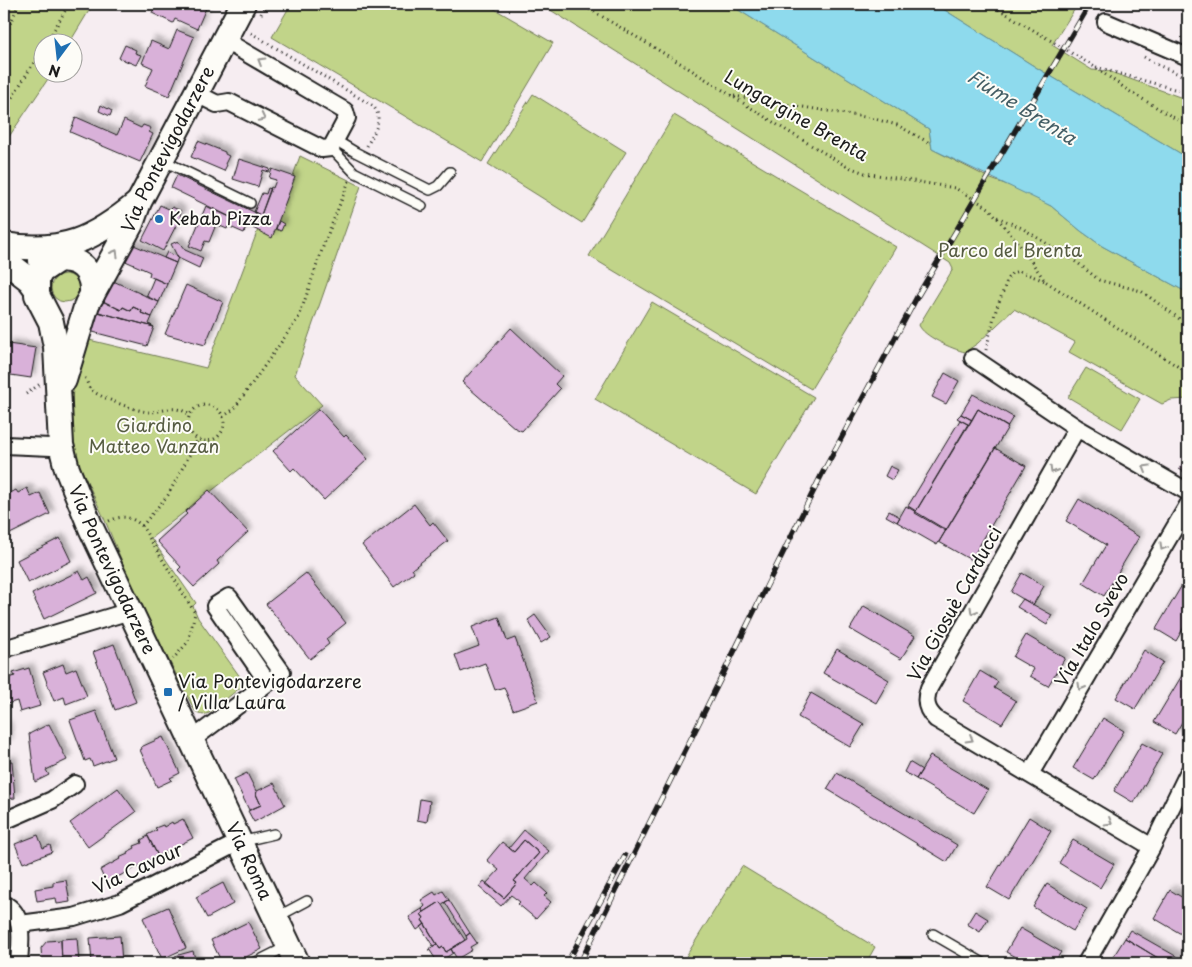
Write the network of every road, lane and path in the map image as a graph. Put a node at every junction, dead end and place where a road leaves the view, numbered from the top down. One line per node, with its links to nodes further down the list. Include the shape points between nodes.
1 (19, 4): 10 (path)
2 (69, 4): 9 (path)
3 (243, 4): 11 (main road, Via Pontevigodarzere)
4 (581, 4): 19 (path, Lungargine Brenta)
5 (648, 4): 7 (path)
6 (990, 4): 15 (path)
7 (656, 8)
8 (1106, 22): 13 (street)
9 (54, 32)
10 (4, 37)
11 (224, 40): 18 (main road, Via Pontevigodarzere); 23 (street, one-way to 11, via 347,118 345,111)
12 (1140, 54): 16 (path)
13 (1188, 57)
14 (32, 66): 20 (path)
15 (1093, 66): 17 (path); 21 (path)
16 (1188, 78)
17 (1188, 93)
18 (197, 94): 23 (street, one-way to 23, via 217,104 229,102 322,149); 24 (main road, Via Pontevigodarzere)
19 (731, 95): 22 (path, via 871,118 896,125); 30 (path, Lungargine Brenta, via 846,166 865,173 955,188 989,208)
20 (4, 110)
21 (1188, 126)
22 (928, 142)
23 (333, 144): 25 (lane, via 430,190); 29 (lane, via 354,172)
24 (162, 160): 27 (main road, Via Pontevigodarzere); 28 (lane)
25 (450, 172)
26 (350, 180): 45 (path, via 299,317 234,409)
27 (139, 202): 31 (main road); 38 (main road, Via Pontevigodarzere, one-way to 27, via 131,224)
28 (250, 203)
29 (422, 206)
30 (996, 217): 36 (path, Lungargine Brenta); 39 (path, via 1022,228 1099,280 1141,291)
31 (119, 218): 32 (main road, via 92,236 54,247 29,249); 35 (main road, Via Pontevigodarzere, via 98,242 80,255)
32 (4, 245)
33 (4, 253): 35 (main road, Via Pontevigodarzere, via 39,261)
34 (4, 260): 37 (main road, Via Pontevigodarzere, via 30,280)
35 (62, 260): 37 (main road, Via Pontevigodarzere, via 42,271 38,279); 38 (main road, Via Pontevigodarzere, via 77,262 85,268 93,286)
36 (1045, 281): 40 (path, via 1019,271 1012,273); 41 (path, Lungargine Brenta)
37 (40, 297): 38 (main road, Via Pontevigodarzere, via 50,312 66,316 81,310); 43 (main road, Via Pontevigodarzere, via 51,322 56,347)
38 (89, 300): 43 (main road, Via Pontevigodarzere)
39 (1188, 325)
40 (978, 361): 46 (street)
41 (1188, 373)
42 (85, 378): 44 (path, via 90,388 109,401 148,412 183,409)
43 (59, 396): 49 (main road, Via Pontevigodarzere)
44 (190, 415): 45 (path, via 199,407 210,405); 47 (path, via 188,426)
45 (223, 417): 47 (path, via 220,435 210,441)
46 (1078, 428): 50 (street, one-way to 46); 60 (street, Via Giosuè Carducci, one-way to 60, via 926,694 926,707 936,719)
47 (198, 439): 53 (path, via 168,495)
48 (4, 445): 49 (street)
49 (61, 445): 54 (main road, Via Pontevigodarzere, via 78,498)
50 (1188, 492)
51 (1188, 505): 60 (street, Via Italo Svevo, one-way to 60)
52 (106, 523): 53 (path, via 119,516 133,518)
53 (142, 526): 56 (path, via 195,614 188,642)
54 (130, 611): 55 (street); 56 (main road, Via Pontevigodarzere)
55 (4, 649)
56 (159, 673): 58 (main road, Via Pontevigodarzere)
57 (268, 683): 57 (street, via 282,672 229,597 215,606); 58 (street, via 202,733)
58 (195, 748): 64 (main road, Via Roma)
59 (1188, 773): 65 (street)
60 (1030, 774): 65 (street, Via Giosuè Carducci, one-way to 65)
61 (75, 784): 62 (street, via 52,800)
62 (4, 821)
63 (274, 834): 64 (lane)
64 (239, 842): 68 (main road, Via Roma); 69 (street, Via Cavour, via 120,903 74,917)
65 (1152, 847): 75 (street)
66 (307, 901): 68 (lane)
67 (4, 904): 69 (street, via 10,907)
68 (275, 918): 71 (main road, Via Roma)
69 (20, 924): 72 (street)
70 (933, 934): 74 (lane)
71 (293, 955): 73 (lane)
72 (19, 963)
73 (254, 963)
74 (983, 963)
75 (1086, 963)

